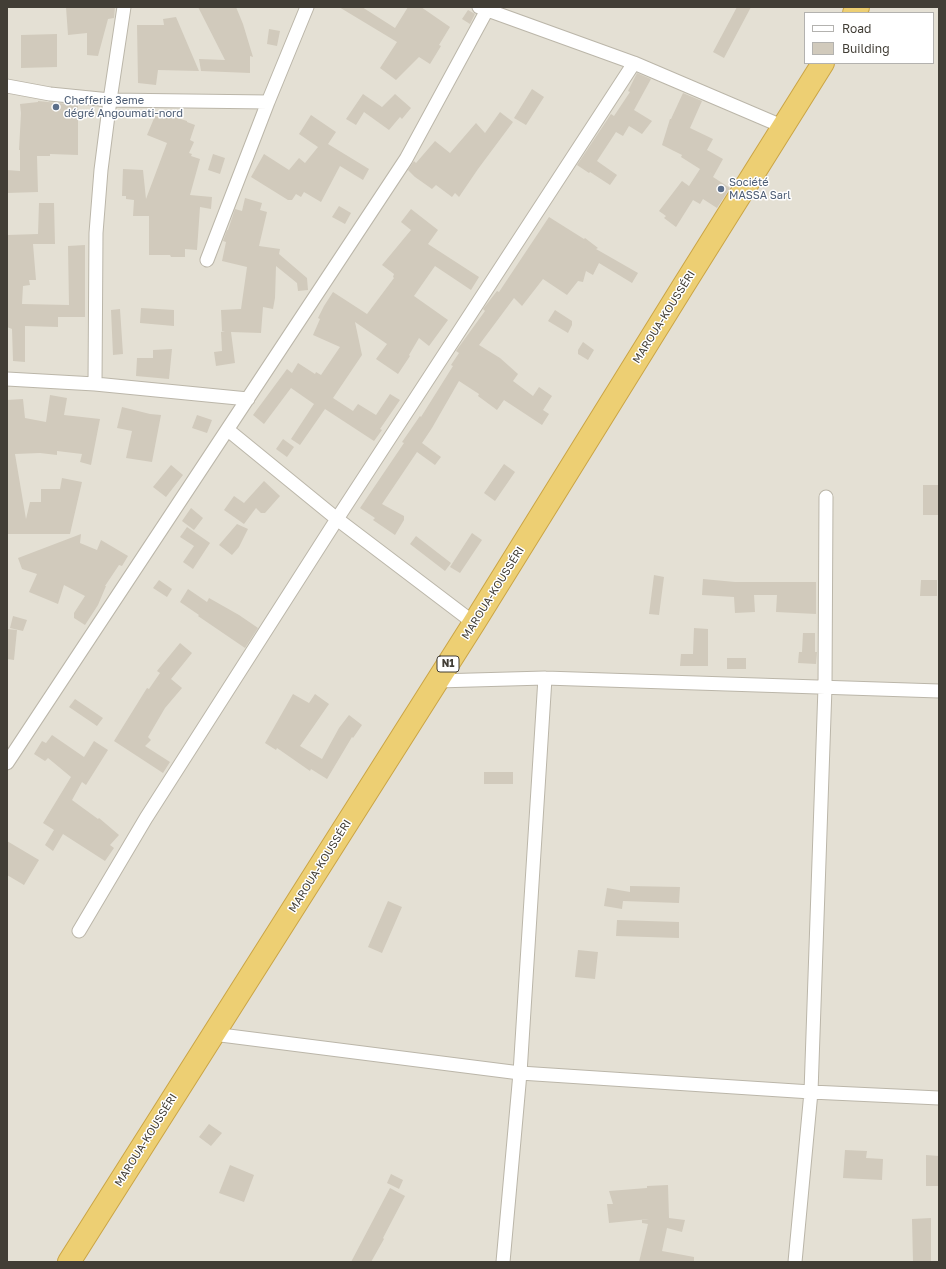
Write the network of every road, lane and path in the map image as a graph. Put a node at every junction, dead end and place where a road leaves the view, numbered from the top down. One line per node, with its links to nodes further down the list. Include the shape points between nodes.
1 (124, 7): 7 (street)
2 (307, 7): 8 (street)
3 (484, 8): 4 (street); 13 (street, via 406,159)
4 (634, 63): 9 (street); 16 (street)
5 (822, 64): 9 (highway, MAROUA-KOUSSÉRI / N1)
6 (7, 86): 7 (street, via 50,94)
7 (110, 100): 8 (street); 12 (street, via 96,233)
8 (268, 102): 10 (street)
9 (784, 127): 17 (highway, MAROUA-KOUSSÉRI / N1)
10 (206, 260)
11 (7, 379): 12 (street)
12 (95, 384): 13 (street)
13 (248, 399): 14 (street)
14 (228, 430): 16 (street); 22 (street)
15 (826, 496): 20 (street)
16 (337, 519): 17 (street); 24 (street, via 146,818)
17 (474, 623): 19 (highway, MAROUA-KOUSSÉRI / N1)
18 (546, 678): 19 (street); 20 (street); 26 (street)
19 (437, 681): 25 (highway, MAROUA-KOUSSÉRI / N1)
20 (826, 687): 21 (street); 27 (street)
21 (939, 691)
22 (12, 749): 23 (street)
23 (7, 763)
24 (79, 931)
25 (213, 1034): 26 (street); 29 (highway, MAROUA-KOUSSÉRI / N1)
26 (520, 1073): 27 (street); 30 (street)
27 (811, 1092): 28 (street); 31 (street)
28 (939, 1098)
29 (69, 1262)
30 (503, 1262)
31 (795, 1262)

